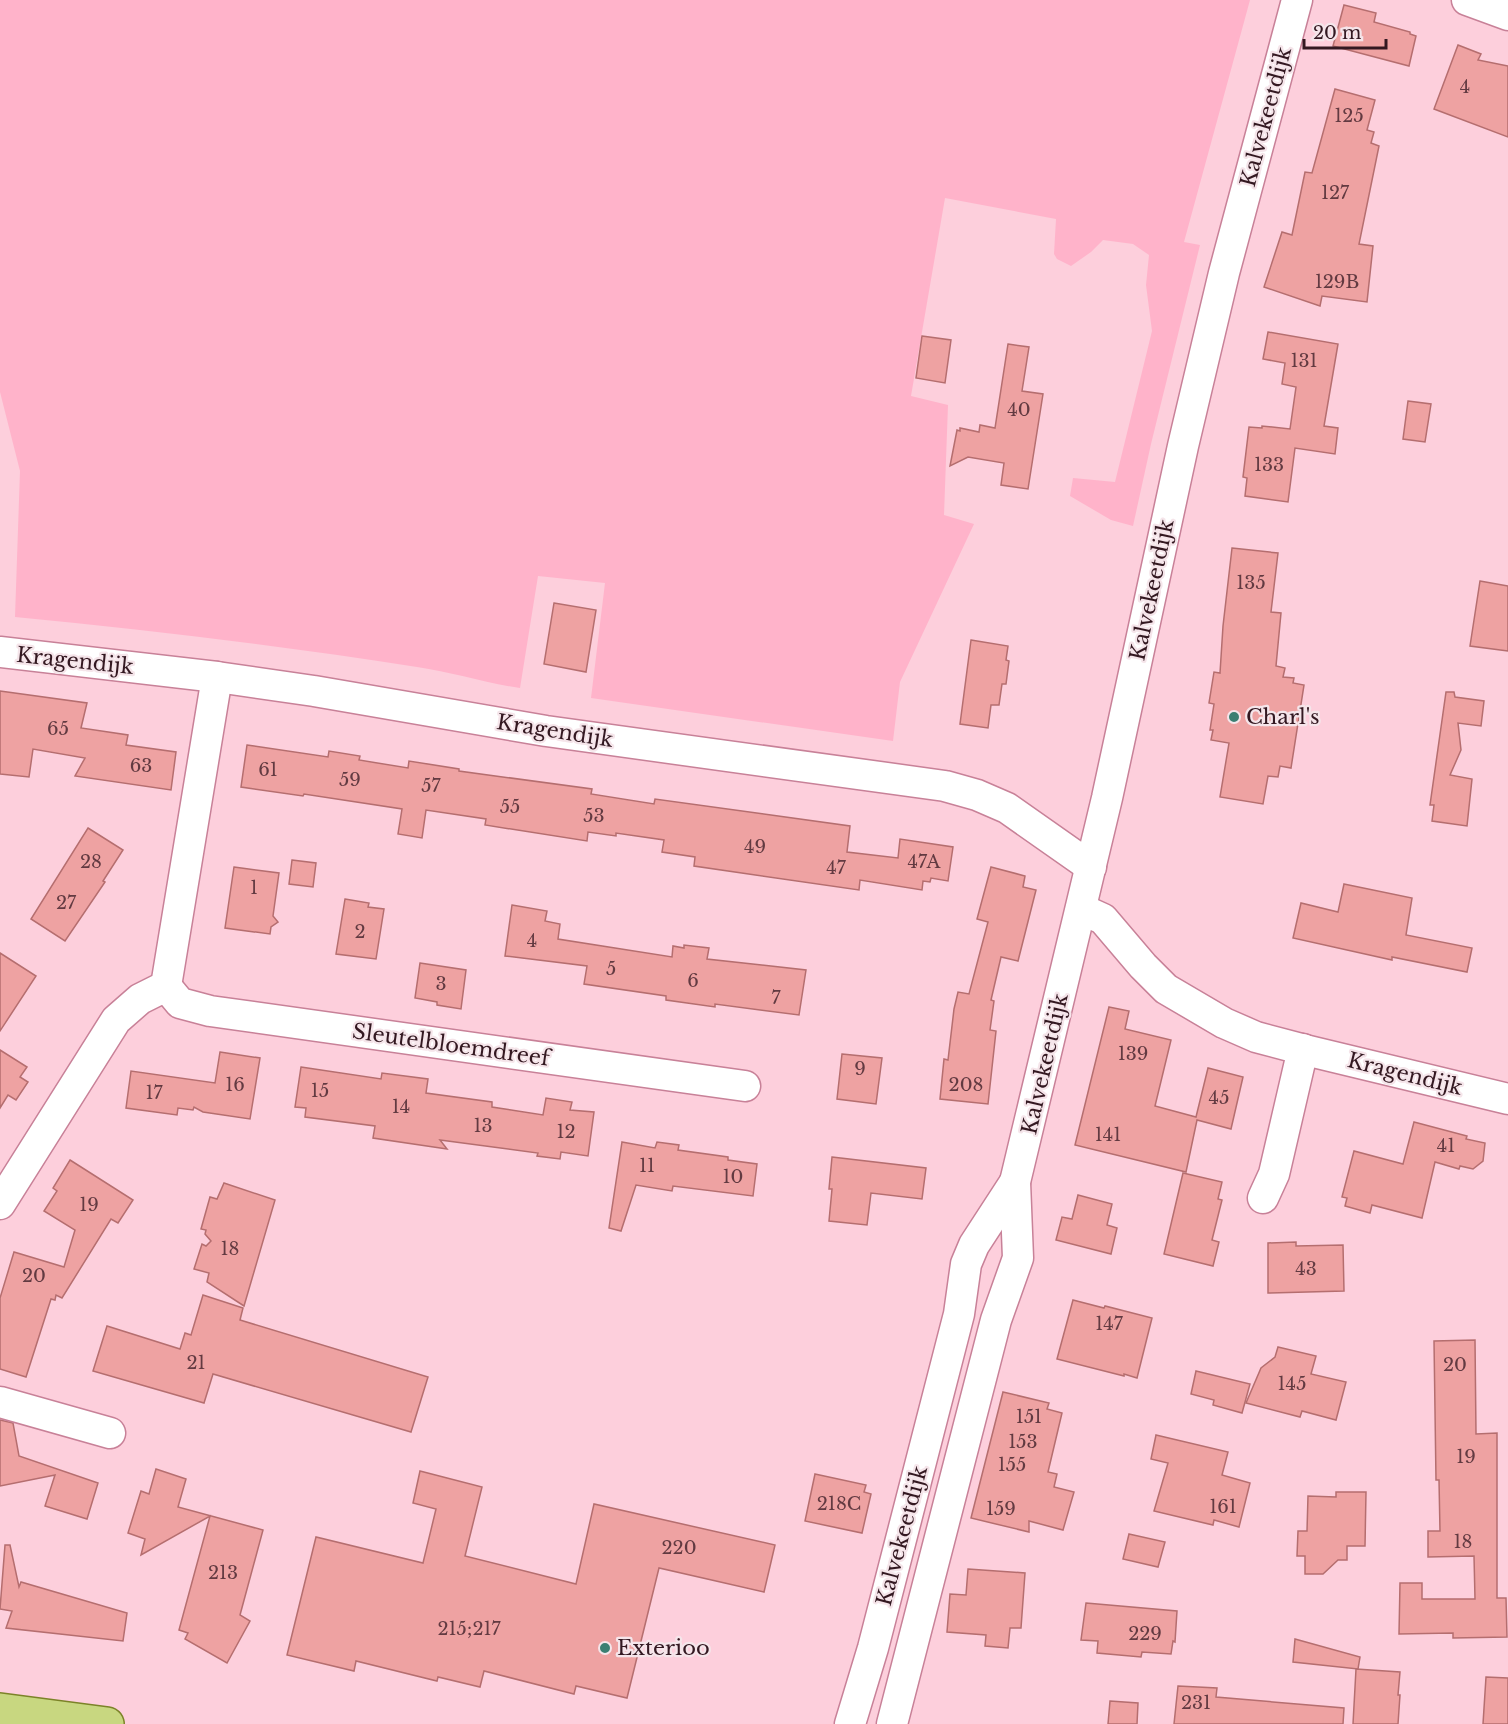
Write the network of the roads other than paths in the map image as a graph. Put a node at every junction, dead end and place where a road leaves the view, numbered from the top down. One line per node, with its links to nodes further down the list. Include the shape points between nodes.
1 (1298, 0): 6 (street, Kalvekeetdijk, via 1185,434)
2 (1467, 0): 3 (street)
3 (1508, 15)
4 (0, 652): 5 (street, Kragendijk)
5 (217, 677): 6 (street, Kragendijk, via 546,731 945,786 1007,808); 8 (street)
6 (1091, 867): 7 (street, Kalvekeetdijk)
7 (1081, 909): 9 (street, Kragendijk, via 1103,919 1166,989 1224,1023 1256,1037); 12 (street, Kalvekeetdijk)
8 (166, 986): 10 (street, Sleutelbloemdreef, via 180,1003 210,1011); 14 (street, via 140,999 116,1020)
9 (1303, 1049): 11 (street, Kragendijk); 13 (street, via 1274,1174)
10 (745, 1086)
11 (1508, 1099)
12 (1015, 1182): 19 (street, Kalvekeetdijk, via 966,1264 959,1314); 20 (street, Kalvekeetdijk, via 1018,1258 996,1320)
13 (1263, 1198)
14 (0, 1204)
15 (0, 1402): 16 (street)
16 (110, 1433)
17 (0, 1710): 18 (main road)
18 (107, 1724)
19 (850, 1724)
20 (891, 1724)

